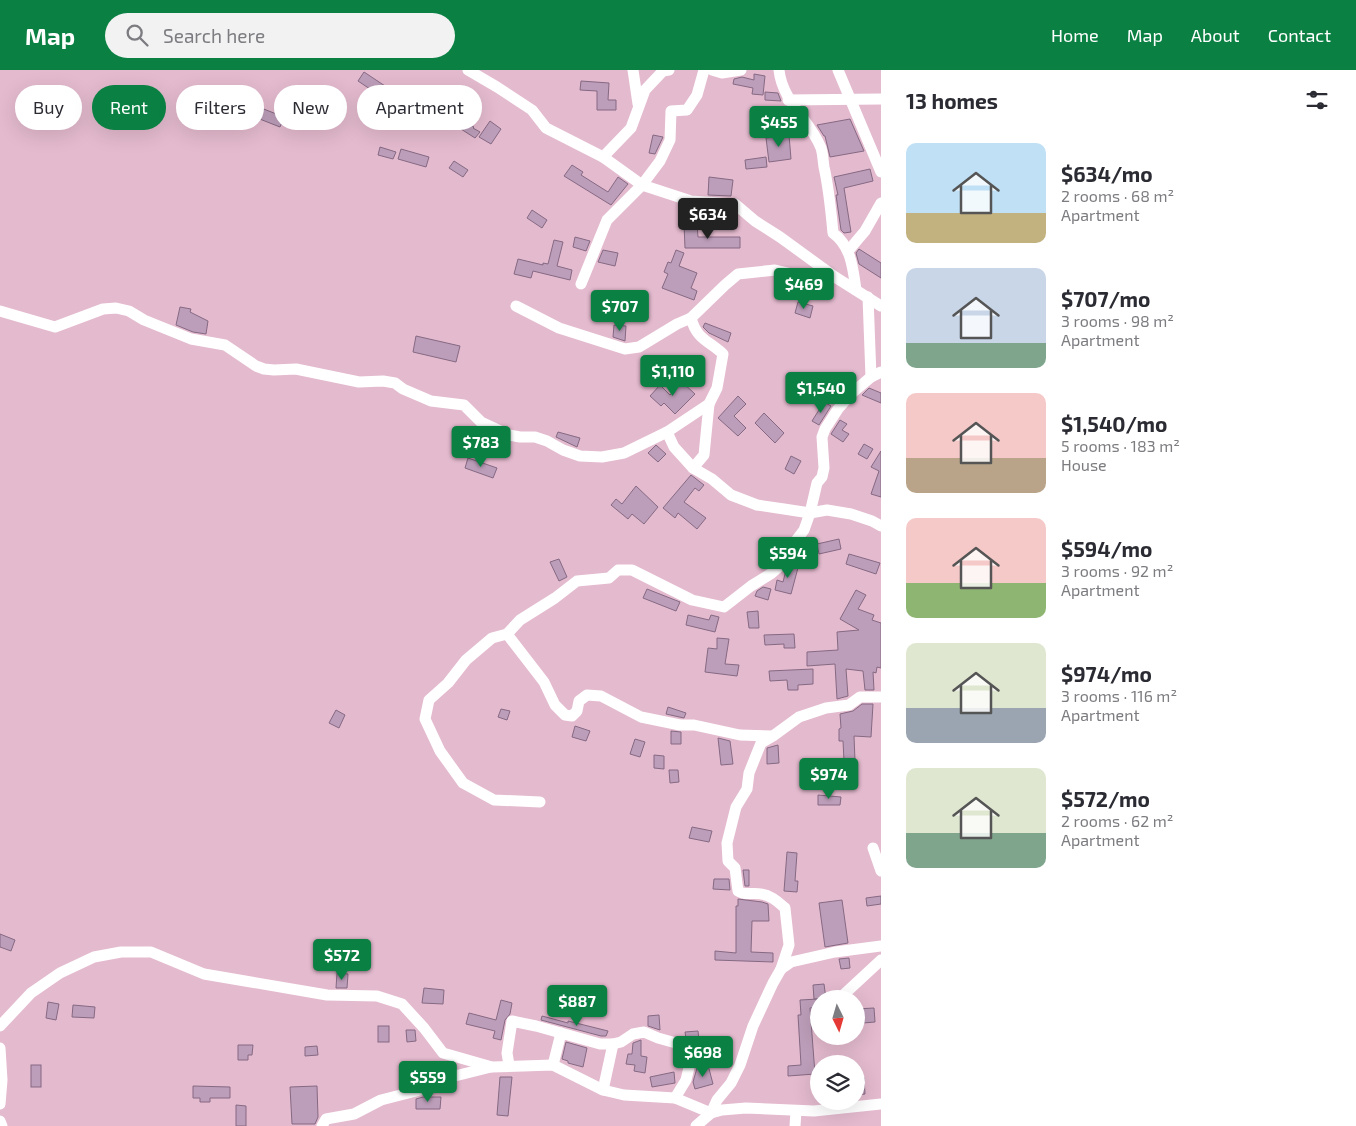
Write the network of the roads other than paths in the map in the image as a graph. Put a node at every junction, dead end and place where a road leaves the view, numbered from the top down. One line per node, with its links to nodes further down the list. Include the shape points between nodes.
1 (468, 70): 13 (street, via 532,110 546,128)
2 (633, 70): 12 (street)
3 (669, 70): 12 (street, via 650,84)
4 (704, 70): 15 (street, via 697,95 687,110 671,111 670,140)
5 (712, 70): 6 (street, via 722,73)
6 (741, 70)
7 (779, 70): 10 (street)
8 (838, 70): 11 (street)
9 (881, 99): 11 (street)
10 (788, 100): 11 (street); 17 (street, via 821,149 833,233)
11 (850, 100): 14 (street)
12 (638, 106): 13 (street, via 631,128)
13 (603, 157): 15 (street)
14 (881, 170)
15 (642, 185): 18 (street, via 691,201 735,204 754,221); 19 (street, via 607,220)
16 (881, 203): 17 (street, via 865,231)
17 (848, 251): 20 (street)
18 (835, 277): 20 (street); 25 (street, via 809,278 775,270 738,274)
19 (581, 284)
20 (856, 290): 21 (street)
21 (868, 297): 23 (street); 26 (street)
22 (516, 306): 25 (street, via 559,328 625,348 639,347)
23 (881, 306)
24 (0, 311): 28 (street, via 55,327 103,309 129,311 191,339 225,345 264,369 296,369 359,382 395,383 431,401 464,405 481,422 509,434 520,438 535,437 580,456 624,453)
25 (691, 318): 27 (street, via 694,330 723,354 717,388)
26 (876, 374): 30 (street, via 852,392 825,429 822,443 824,468)
27 (710, 404): 28 (street); 29 (street, via 704,455)
28 (667, 432): 29 (street, via 674,447)
29 (693, 468): 30 (street, via 731,495 758,505)
30 (810, 513): 31 (street, via 827,510 852,514); 32 (street, via 804,530 783,563 724,607 692,600 632,570 618,570 608,578 577,581 520,620)
31 (881, 526)
32 (507, 634): 34 (street, via 565,715 572,716 580,701 588,695 601,696 641,716 680,726 694,725 740,735); 35 (street, via 492,638 466,660 429,700 424,719 440,751 463,784 494,800)
33 (881, 697): 34 (street, via 860,696 848,706 826,708 799,717)
34 (773, 736): 40 (street, via 761,743 749,773 747,788 736,806 727,843 728,861 735,868 738,891 771,897 785,908 789,945)
35 (540, 802)
36 (873, 848): 37 (street)
37 (881, 871)
38 (881, 946): 40 (street, via 791,962)
39 (881, 960): 41 (street)
40 (781, 969): 54 (street, via 753,1026 740,1065)
41 (849, 990)
42 (0, 1026): 48 (street, via 31,993 60,973 94,957 121,952 151,952 204,974 327,995 378,996 402,1004 442,1053)
43 (560, 1033): 44 (street, via 600,1044); 46 (street, via 512,1021 507,1053); 47 (street)
44 (613, 1044): 49 (street); 50 (street, via 644,1032 683,1045 692,1056 686,1080)
45 (0, 1048): 51 (street)
46 (509, 1065): 47 (street); 48 (street)
47 (553, 1065): 49 (street)
48 (492, 1066): 57 (street, via 380,1100 354,1114 326,1118)
49 (603, 1090): 50 (street, via 624,1095)
50 (675, 1098): 54 (street)
51 (0, 1104)
52 (881, 1104): 53 (street)
53 (796, 1111): 54 (street, via 746,1108); 59 (street)
54 (712, 1113): 58 (street)
55 (0, 1121): 56 (street)
56 (2, 1126)
57 (322, 1126)
58 (696, 1126)
59 (795, 1126)

